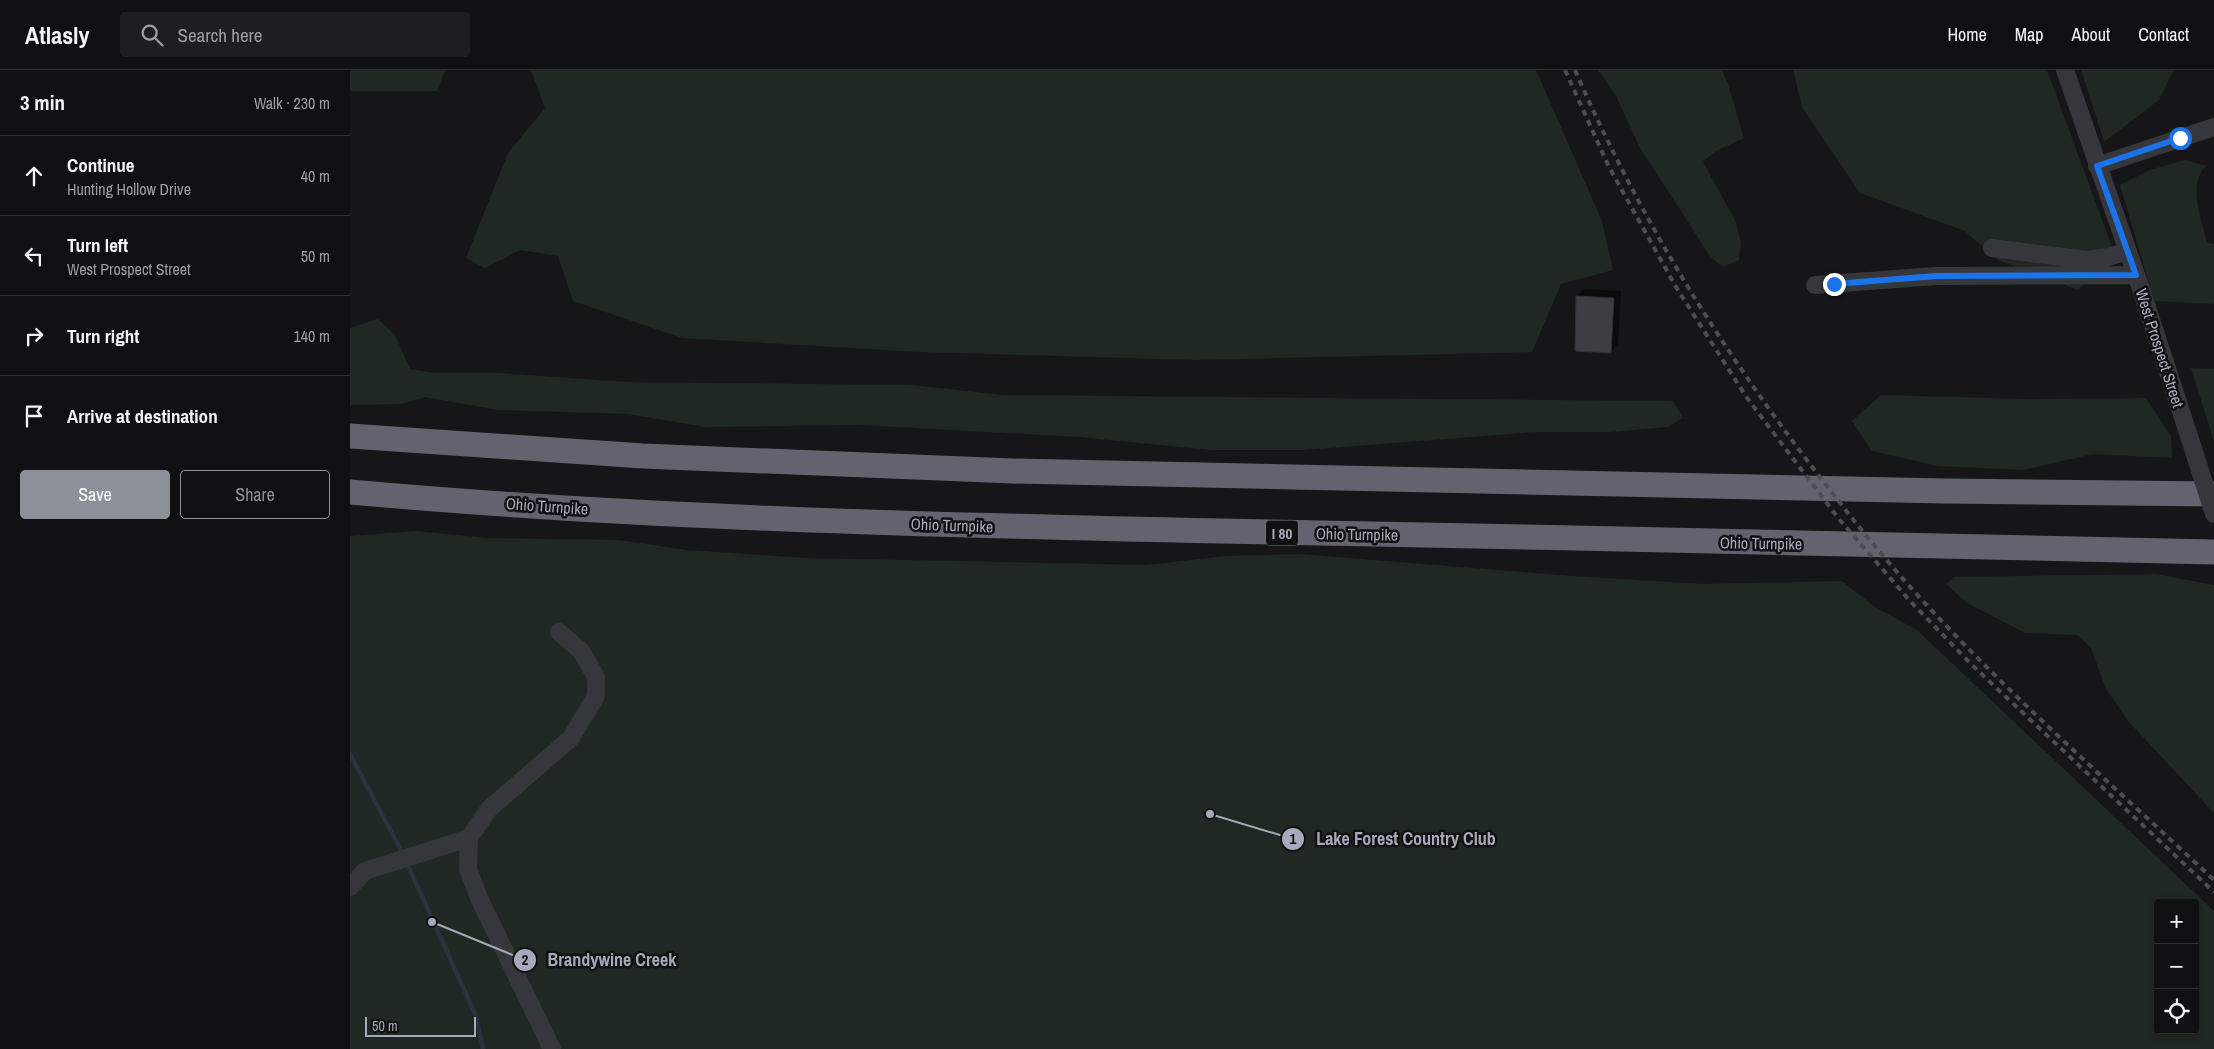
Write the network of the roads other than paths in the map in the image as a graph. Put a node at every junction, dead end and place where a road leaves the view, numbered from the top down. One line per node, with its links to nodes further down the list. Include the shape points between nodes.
1 (2065, 70): 3 (street, West Prospect Street)
2 (2214, 127): 3 (street)
3 (2097, 166): 5 (street, West Prospect Street)
4 (1992, 248): 5 (street, via 2086,260)
5 (2127, 251): 6 (street, West Prospect Street)
6 (2136, 275): 7 (street, via 1936,276); 11 (street, West Prospect Street, bridge)
7 (1815, 284)
8 (350, 436): 10 (highway, via 643,456 1002,470)
9 (350, 492): 12 (highway, Ohio Turnpike / I 80, via 646,512 897,523)
10 (2214, 494)
11 (2214, 514)
12 (2214, 552)
13 (559, 632): 14 (street, via 581,651 596,677 596,696 571,738 490,809)
14 (469, 838): 15 (street, via 365,871); 16 (street, via 468,869 479,898)
15 (350, 887)
16 (552, 1049)

